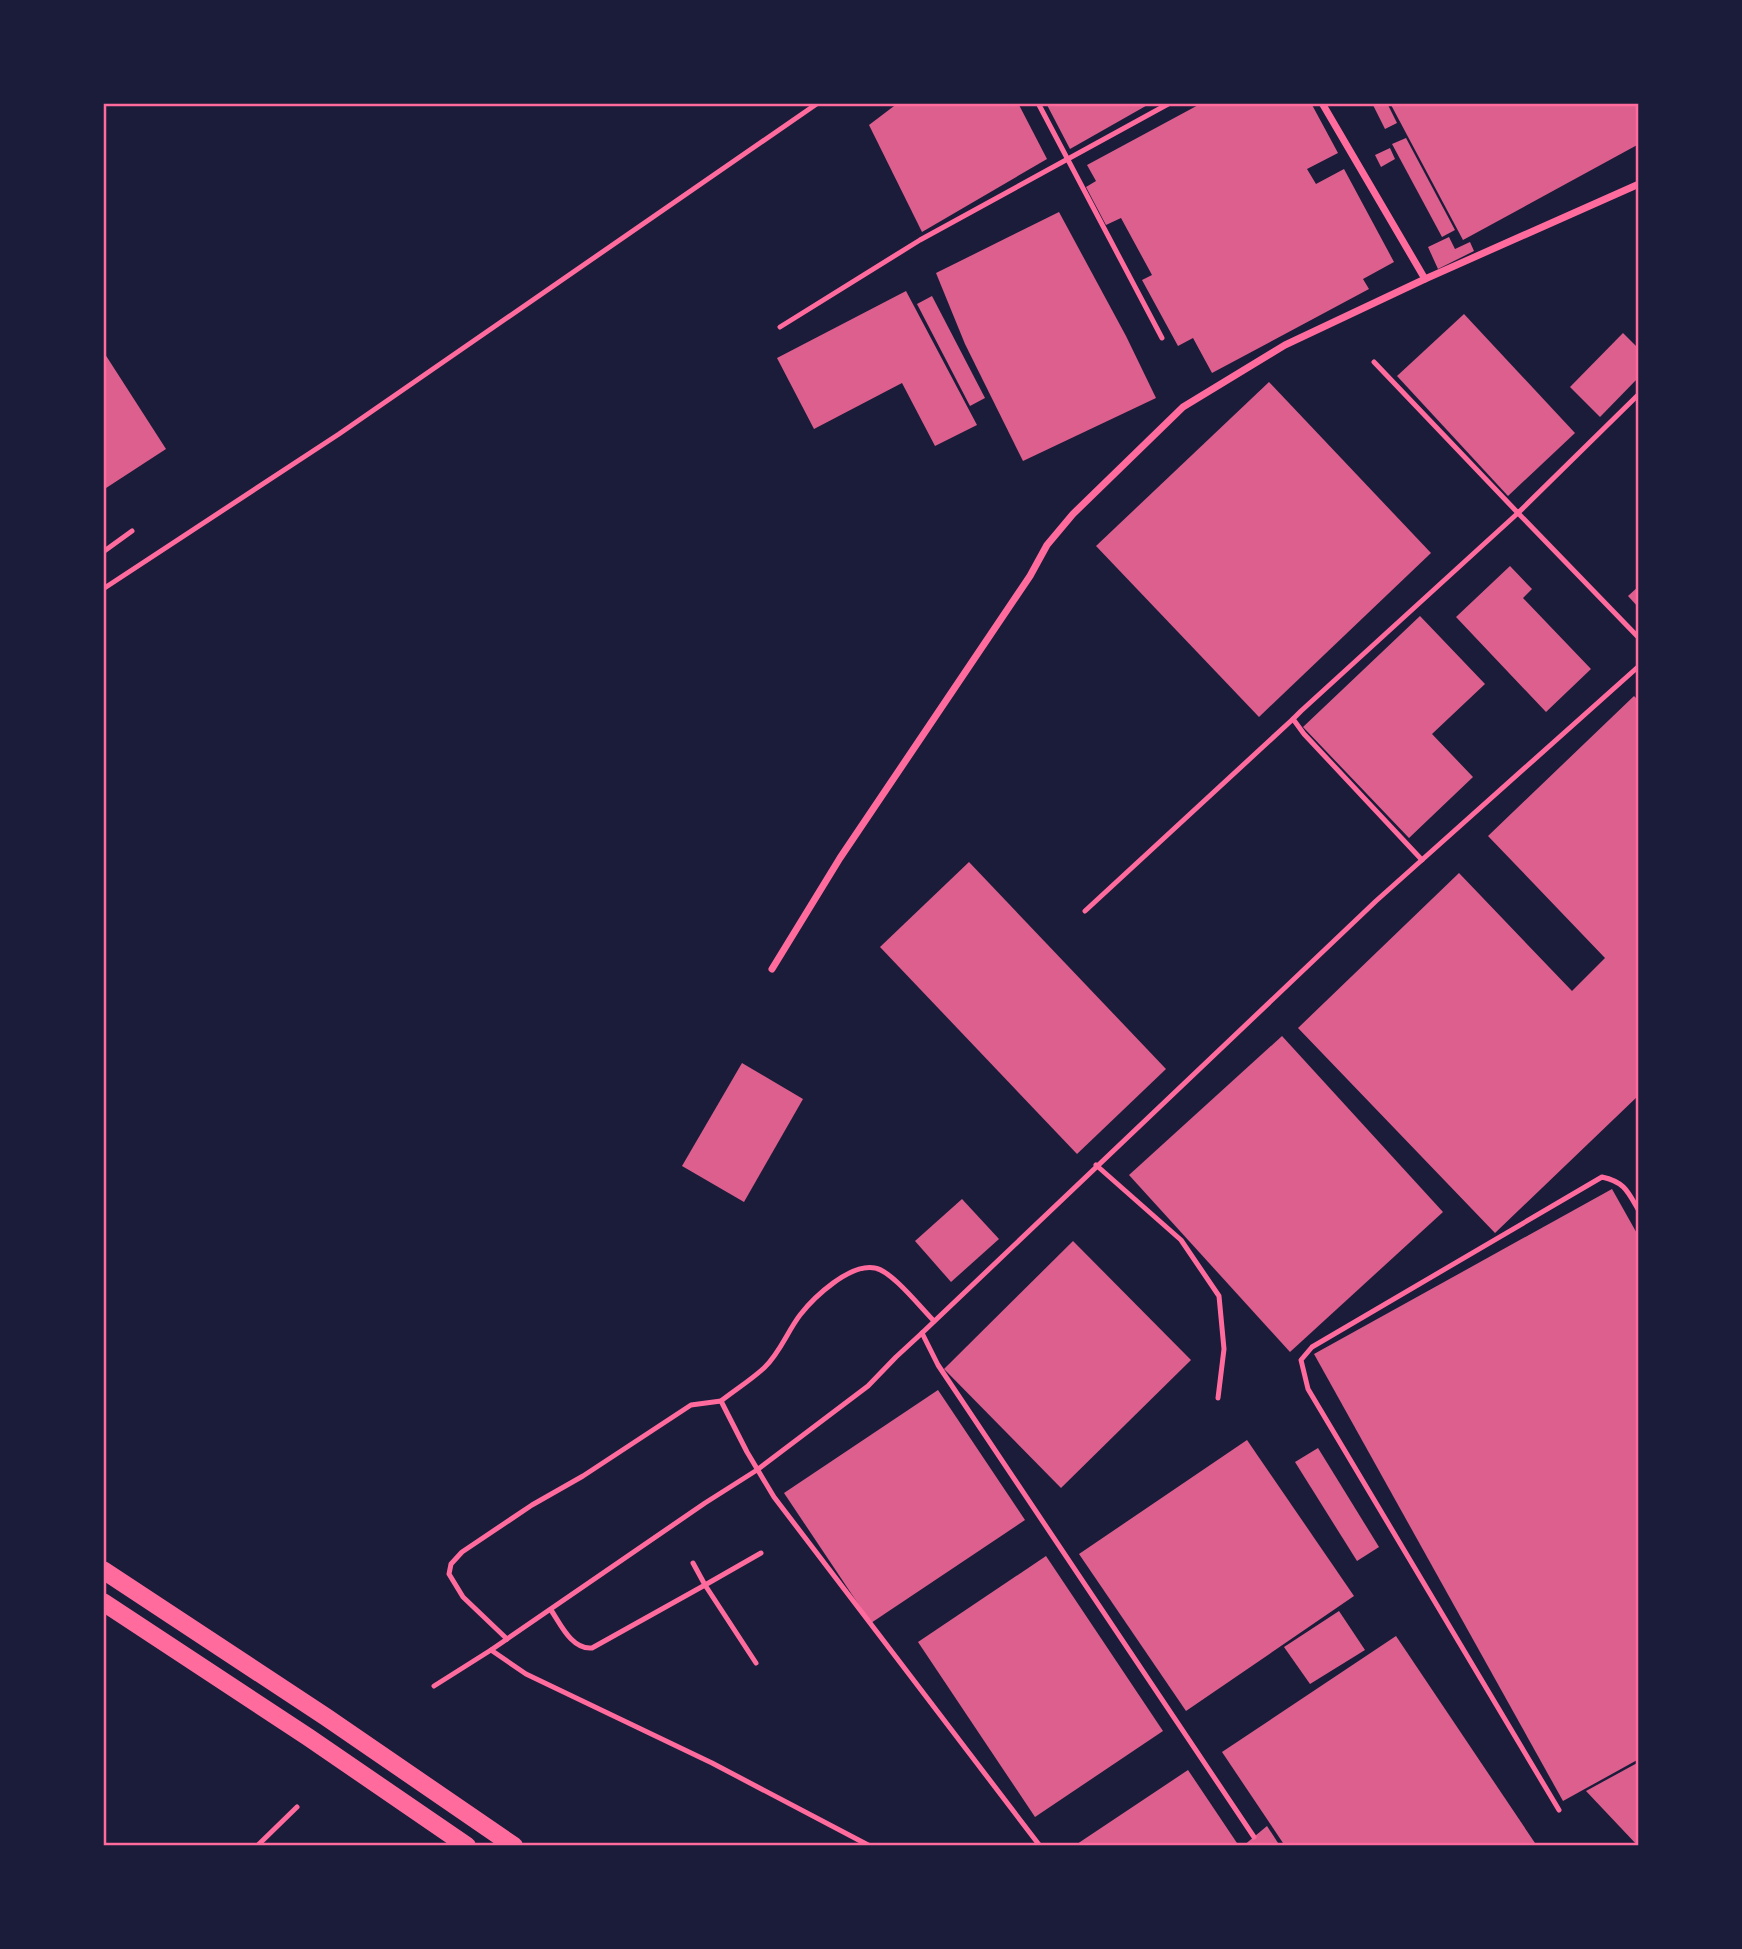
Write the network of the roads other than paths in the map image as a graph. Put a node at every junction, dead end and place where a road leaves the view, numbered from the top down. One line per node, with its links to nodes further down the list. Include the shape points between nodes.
1 (818, 103): 15 (lane, via 339,434)
2 (1038, 103): 5 (lane)
3 (1170, 103): 5 (lane)
4 (1322, 103): 7 (street)
5 (1067, 160): 8 (lane, via 920,240); 9 (lane)
6 (1639, 184): 7 (street)
7 (1425, 279): 21 (street, via 1285,345 1183,407 1073,514 1047,545)
8 (780, 327)
9 (1162, 338)
10 (1374, 362): 12 (lane)
11 (1639, 394): 12 (lane)
12 (1518, 513): 16 (lane); 18 (lane)
13 (132, 531): 14 (lane)
14 (103, 552)
15 (103, 589)
16 (1639, 638)
17 (1639, 666): 19 (lane)
18 (1293, 719): 19 (lane); 20 (lane)
19 (1422, 860): 22 (lane)
20 (1084, 911)
21 (772, 969)
22 (1096, 1166): 24 (lane); 26 (lane, via 1181,1240 1219,1296 1224,1349)
23 (1639, 1211): 40 (lane, via 1625,1187 1602,1177 1312,1347 1301,1360 1308,1389)
24 (934, 1321): 25 (lane); 27 (lane, via 891,1277 875,1268 852,1271 826,1288 801,1314 765,1367)
25 (922, 1333): 28 (lane, via 868,1386); 41 (lane, via 938,1365)
26 (1218, 1398)
27 (721, 1401): 28 (lane); 35 (lane, via 691,1405 520,1513 451,1564 449,1574 463,1597)
28 (757, 1470): 34 (lane); 46 (lane)
29 (761, 1553): 32 (lane)
30 (692, 1563): 32 (lane)
31 (103, 1570): 44 (highway)
32 (705, 1585): 34 (lane, via 592,1648 576,1644); 37 (lane)
33 (103, 1602): 43 (highway)
34 (551, 1610): 35 (lane)
35 (507, 1639): 36 (lane)
36 (491, 1650): 38 (lane); 45 (lane, via 526,1674 712,1763)
37 (757, 1663)
38 (434, 1686)
39 (298, 1807): 42 (lane)
40 (1559, 1810)
41 (1254, 1837)
42 (257, 1846)
43 (467, 1846)
44 (514, 1846)
45 (870, 1846)
46 (1041, 1846)

